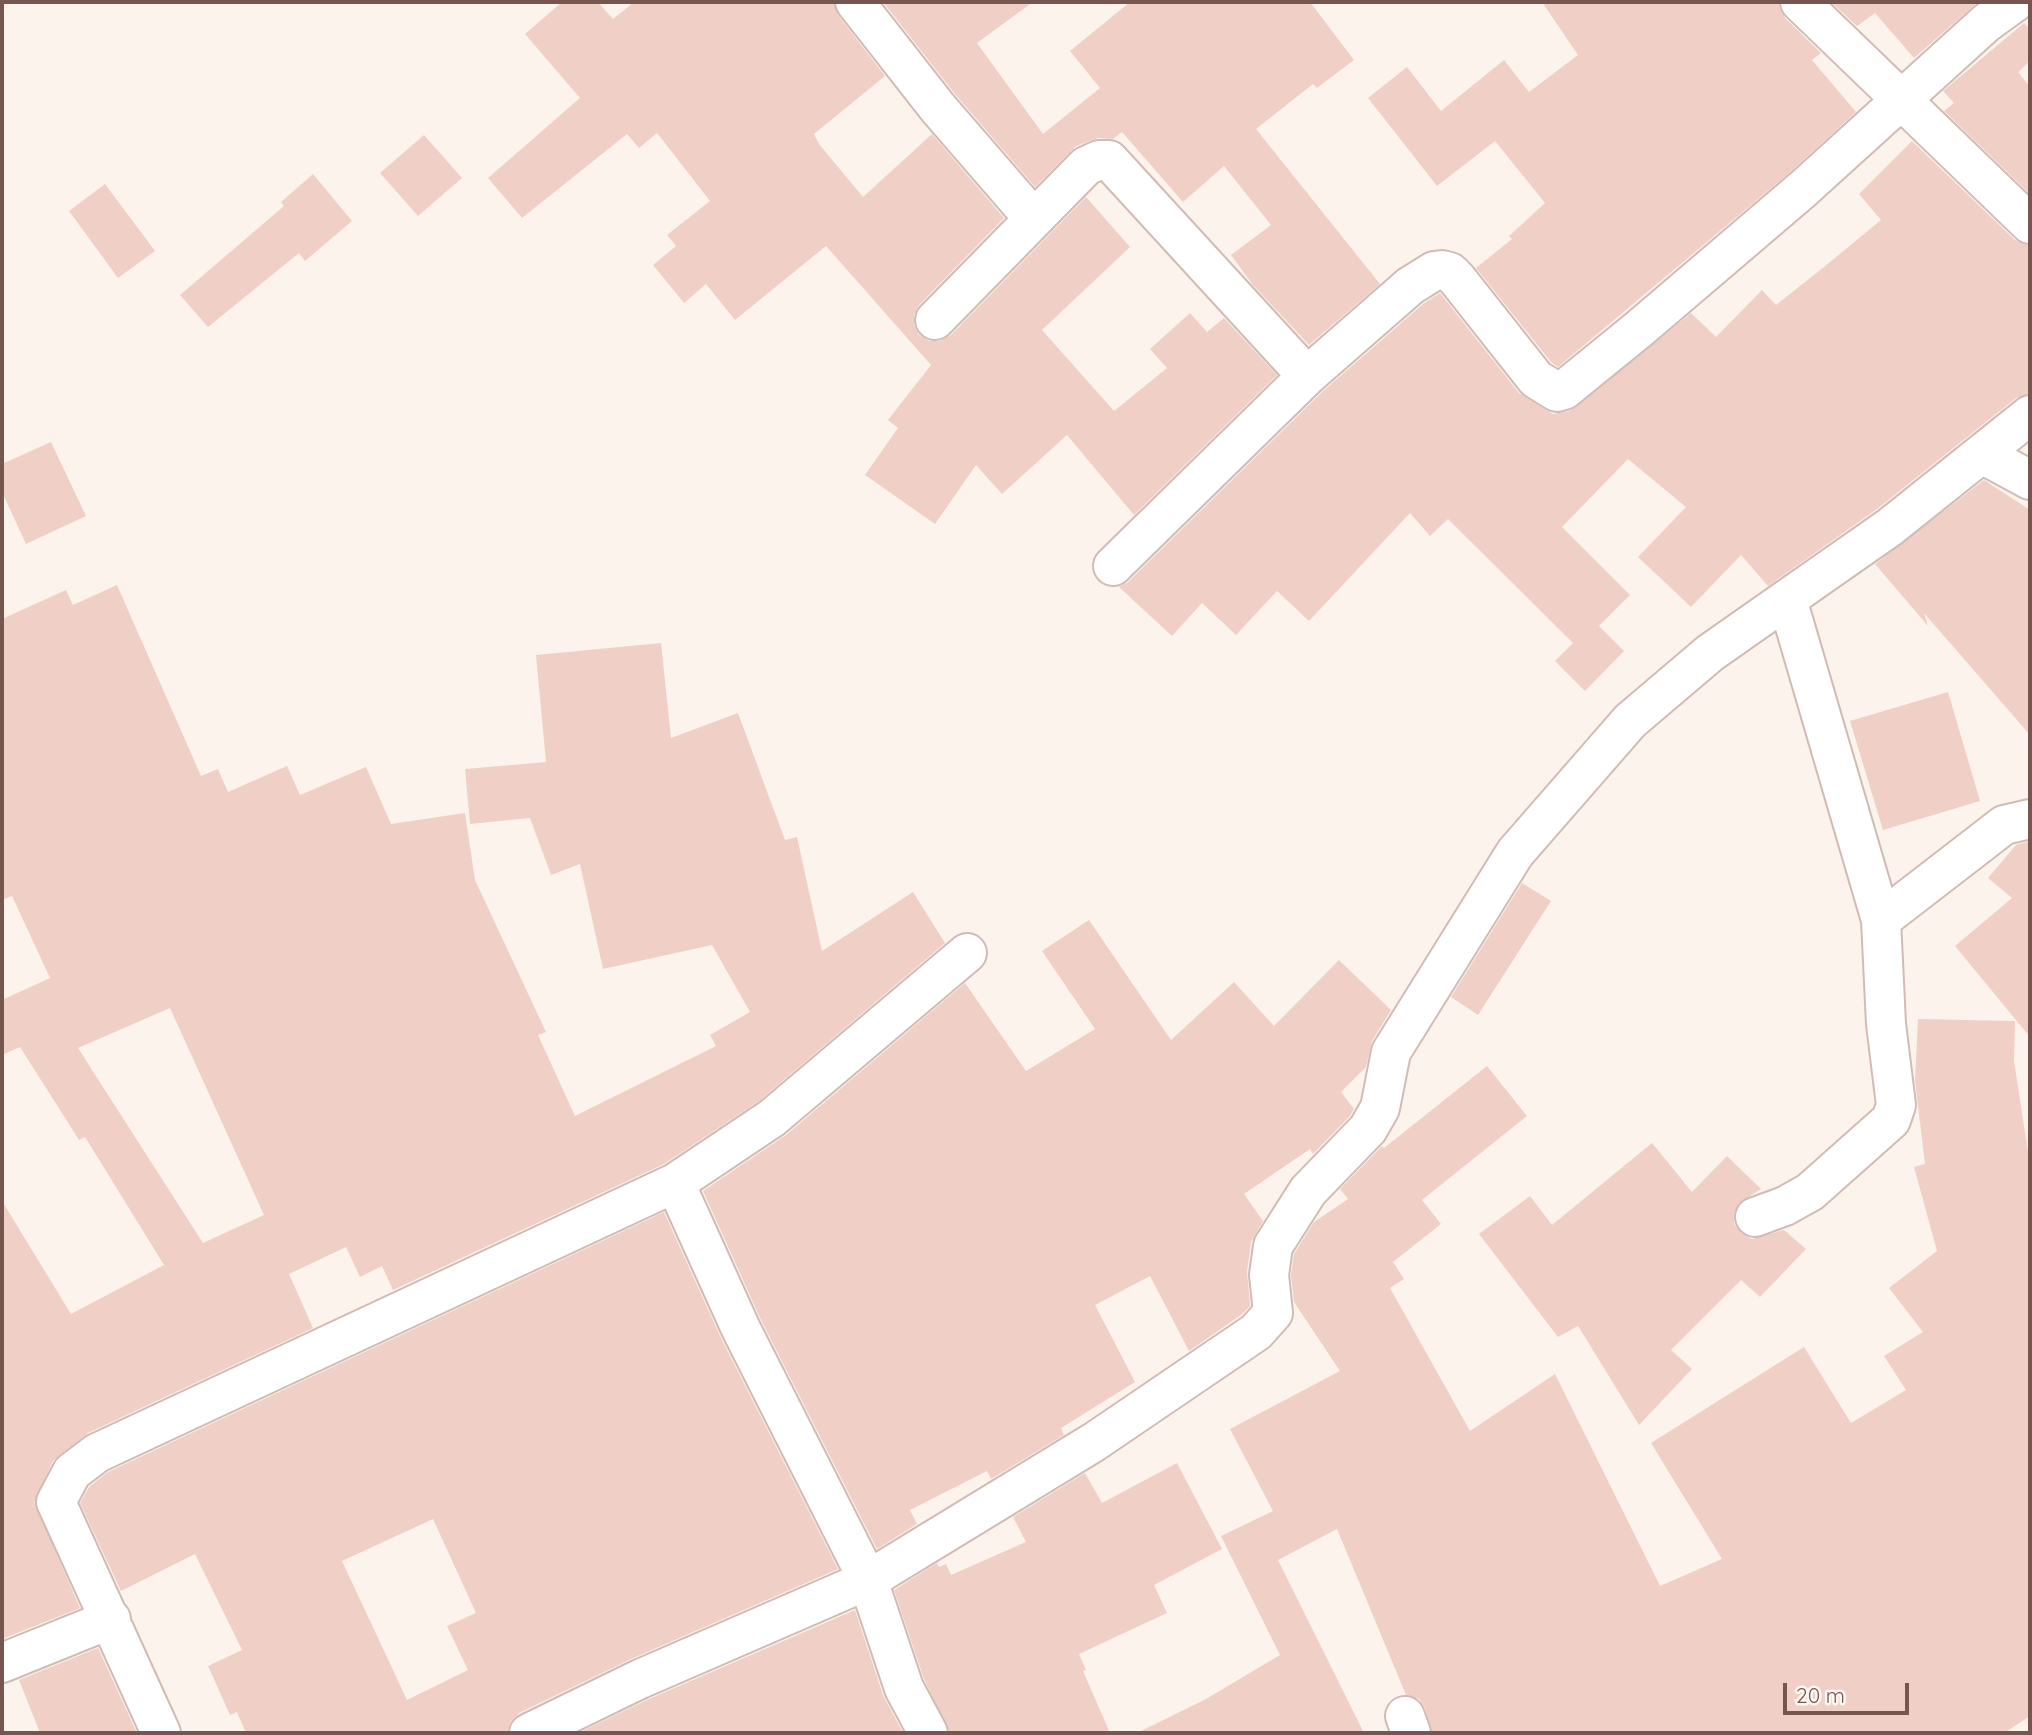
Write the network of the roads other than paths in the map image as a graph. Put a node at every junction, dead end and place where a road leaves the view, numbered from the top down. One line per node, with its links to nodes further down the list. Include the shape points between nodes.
1 (855, 2): 5 (street)
2 (1800, 2): 4 (street)
3 (2015, 2): 4 (street)
4 (1901, 100): 6 (street); 8 (street, via 1803,189 1564,390 1551,390 1536,379 1457,279 1442,270 1410,286)
5 (1034, 219): 7 (street); 8 (street, via 1086,166 1109,160)
6 (2030, 224)
7 (935, 320)
8 (1307, 376): 12 (street)
9 (2030, 415): 10 (street)
10 (1982, 454): 11 (street); 13 (street, via 1890,527)
11 (2030, 480)
12 (1113, 566)
13 (1787, 599): 15 (street); 19 (street, via 1710,653 1630,721 1515,853 1391,1052 1380,1108 1368,1129 1308,1191 1273,1246 1269,1275 1273,1313 1256,1332 1094,1442)
14 (2030, 819): 15 (street, via 2004,825)
15 (1881, 920): 18 (street, via 1886,1024 1896,1086 1891,1120 1810,1192)
16 (967, 953): 17 (street, via 772,1118)
17 (675, 1183): 19 (street, via 741,1329); 20 (street, via 97,1453 72,1472 56,1502)
18 (1755, 1217)
19 (868, 1580): 23 (street, via 640,1679); 24 (street, via 904,1688)
20 (111, 1619): 21 (street); 22 (street)
21 (2, 1663)
22 (161, 1733)
23 (529, 1733)
24 (928, 1733)

